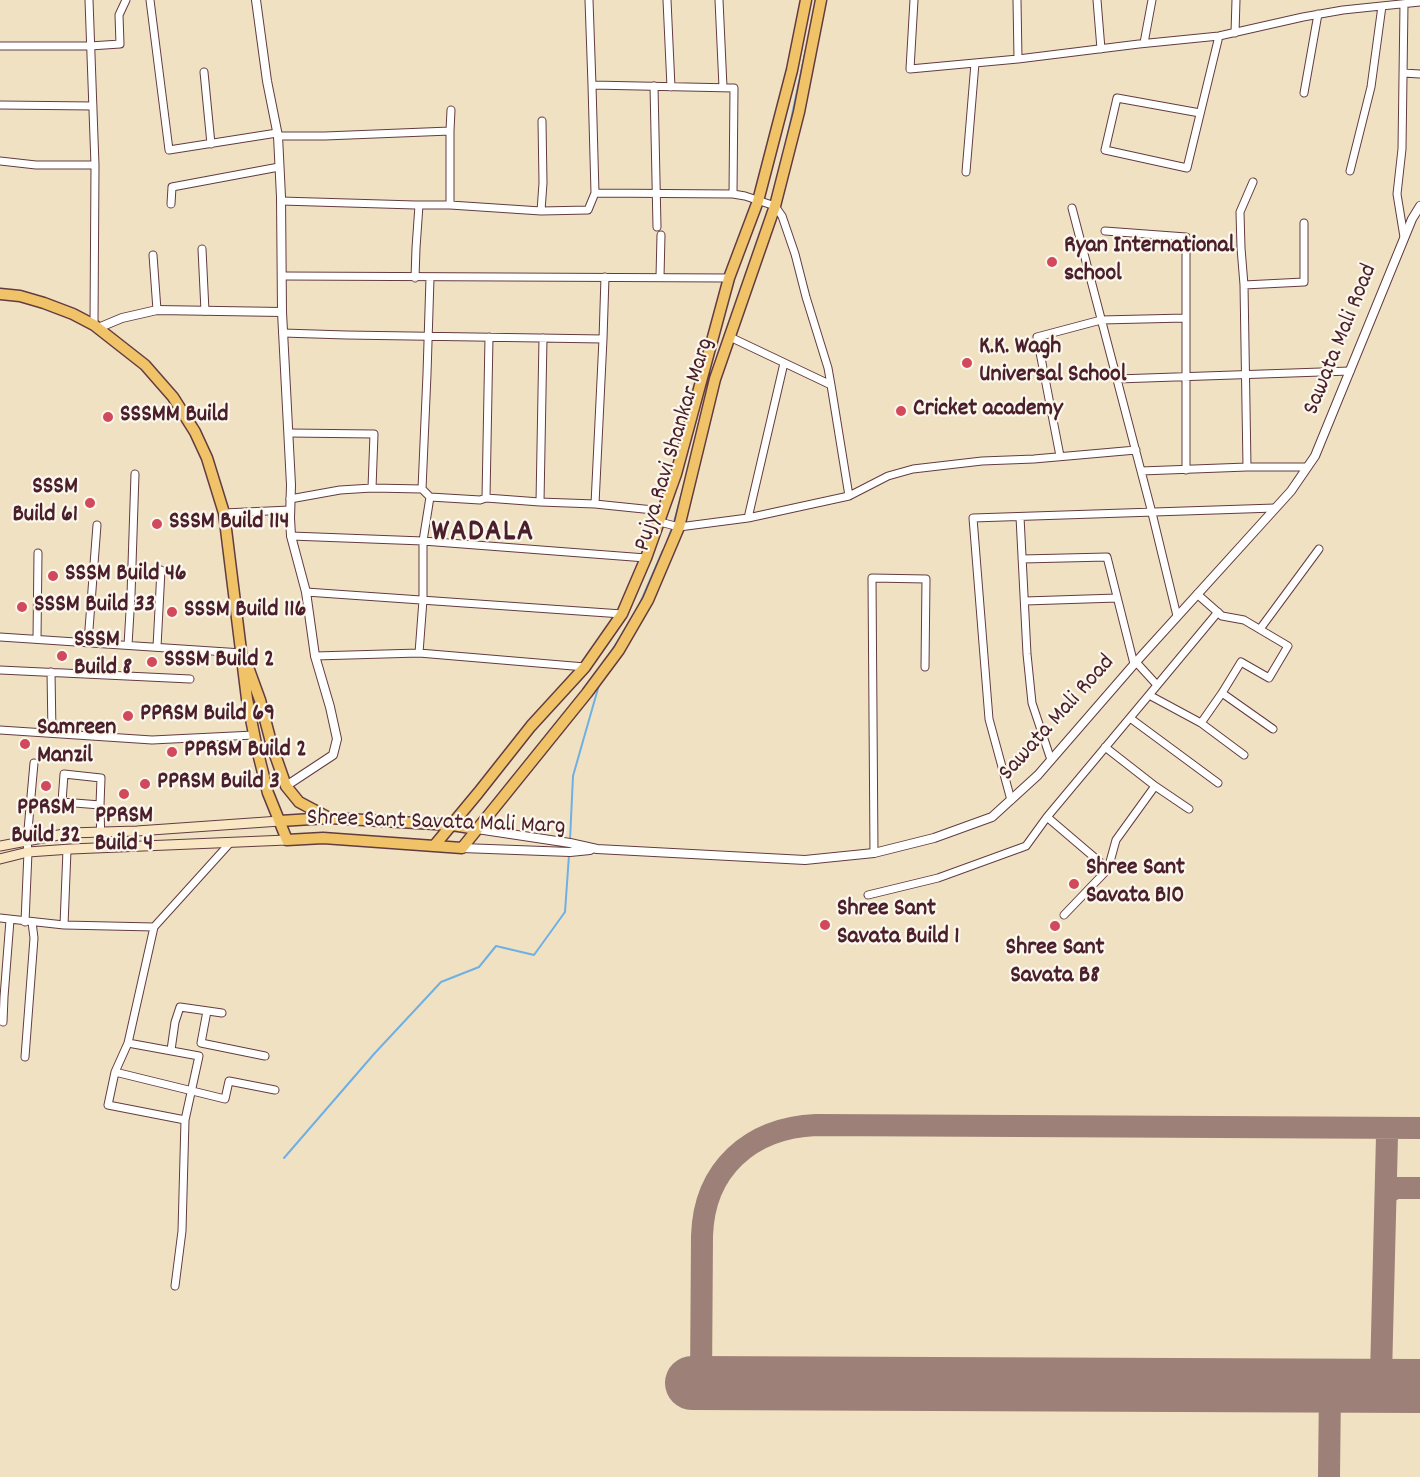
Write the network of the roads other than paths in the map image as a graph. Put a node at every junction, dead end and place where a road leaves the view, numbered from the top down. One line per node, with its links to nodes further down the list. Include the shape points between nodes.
1 (89, 0): 23 (street)
2 (126, 0): 23 (street, via 119,15 120,44)
3 (150, 0): 42 (street, via 169,150)
4 (256, 0): 41 (street)
5 (590, 0): 30 (street)
6 (667, 0): 32 (street)
7 (719, 0): 33 (street)
8 (806, 0): 53 (main road)
9 (821, 0): 57 (main road, Pujya Ravi Shankar Marg)
10 (914, 0): 26 (street, via 910,69)
11 (1017, 0): 25 (street)
12 (1097, 0): 24 (street)
13 (1152, 0): 21 (street)
14 (1236, 0): 19 (street)
15 (1420, 2): 16 (street)
16 (1404, 4): 17 (street); 28 (street)
17 (1382, 6): 18 (street); 46 (street, via 1371,87)
18 (1318, 14): 19 (street); 34 (street)
19 (1235, 33): 20 (street)
20 (1219, 36): 21 (street); 38 (street)
21 (1144, 43): 24 (street)
22 (0, 46): 23 (street)
23 (90, 46): 36 (street)
24 (1101, 48): 25 (street)
25 (1018, 59): 26 (street)
26 (975, 63): 47 (street)
27 (204, 72): 42 (street)
28 (1403, 73): 29 (street); 63 (street, via 1397,194)
29 (1420, 74)
30 (592, 85): 31 (street); 49 (street)
31 (654, 86): 32 (street); 50 (street)
32 (671, 87): 33 (street)
33 (723, 87): 51 (street, via 734,88)
34 (1304, 93)
35 (0, 105): 36 (street)
36 (93, 106): 44 (street)
37 (451, 110): 40 (street)
38 (1200, 113): 38 (street, via 1187,168 1105,150 1117,98)
39 (542, 122): 60 (street)
40 (450, 131): 41 (street); 56 (street)
41 (277, 134): 42 (street); 45 (street)
42 (211, 144)
43 (0, 162): 44 (street)
44 (95, 165): 79 (street)
45 (279, 167): 52 (street); 54 (street, via 172,187)
46 (1350, 171)
47 (966, 172)
48 (1253, 182): 72 (street, via 1240,212)
49 (595, 193): 50 (street); 60 (street, via 588,210)
50 (656, 193): 51 (street); 68 (street)
51 (733, 194): 53 (street)
52 (281, 201): 55 (street); 66 (street)
53 (758, 201): 57 (street); 71 (main road)
54 (171, 204)
55 (420, 205): 56 (street); 69 (street)
56 (450, 205): 60 (street)
57 (775, 206): 83 (main road, Pujya Ravi Shankar Marg); 91 (street, via 795,254)
58 (1420, 206): 63 (street, Sawata Mali Road)
59 (1072, 208): 78 (street)
60 (542, 211)
61 (1304, 224): 72 (street, via 1304,282)
62 (1105, 231): 77 (street, via 1186,237)
63 (1404, 238): 87 (street, Sawata Mali Road)
64 (202, 249): 75 (street)
65 (153, 255): 74 (street)
66 (283, 276): 69 (street); 76 (street)
67 (605, 276): 68 (street); 70 (street); 85 (street)
68 (660, 277): 71 (street)
69 (415, 278): 70 (street)
70 (430, 278): 81 (street)
71 (729, 278): 112 (main road)
72 (1244, 285): 88 (street)
73 (0, 294): 79 (main road, Shree Sant Savata Mali Marg, via 44,303)
74 (157, 310): 75 (street); 79 (street)
75 (205, 311): 76 (street)
76 (282, 312): 80 (street)
77 (1186, 318): 78 (street); 89 (street)
78 (1101, 320): 90 (street); 94 (street, via 1037,337)
79 (96, 327): 110 (main road, Shree Sant Savata Mali Marg, via 146,365 173,397 207,458)
80 (284, 333): 81 (street); 92 (street)
81 (428, 336): 82 (street); 101 (street)
82 (489, 337): 84 (street); 104 (street)
83 (730, 337): 86 (street); 116 (main road, Pujya Ravi Shankar Marg, via 715,379)
84 (543, 338): 85 (street); 106 (street)
85 (603, 339): 107 (street)
86 (784, 363): 91 (street); 114 (street)
87 (1350, 371): 88 (street); 96 (street, Sawata Mali Road)
88 (1246, 375): 89 (street); 95 (street)
89 (1186, 377): 90 (street); 97 (street)
90 (1117, 379): 93 (street)
91 (831, 385): 103 (street)
92 (289, 433): 100 (street, via 374,434); 105 (street)
93 (1136, 450): 94 (street); 98 (street)
94 (1060, 456): 103 (street, via 913,469 888,476)
95 (1247, 467): 96 (street); 97 (street)
96 (1307, 467): 108 (street, Sawata Mali Road)
97 (1186, 470): 98 (street)
98 (1141, 471): 111 (street)
99 (135, 474): 136 (street)
100 (372, 488): 101 (street); 105 (street)
101 (422, 489): 102 (street)
102 (430, 496): 104 (street); 118 (street)
103 (849, 496): 114 (street)
104 (486, 498): 106 (street)
105 (290, 499): 109 (street)
106 (540, 502): 107 (street)
107 (596, 504): 112 (street)
108 (1275, 508): 111 (street); 125 (street, Sawata Mali Road)
109 (290, 510): 110 (street); 117 (street)
110 (224, 513): 138 (main road, Shree Sant Savata Mali Marg)
111 (1152, 513): 113 (street); 131 (street)
112 (661, 517): 116 (street); 121 (main road)
113 (1020, 517): 122 (street); 163 (street, via 973,518 989,719)
114 (748, 518): 116 (street)
115 (97, 525): 135 (street)
116 (679, 528): 170 (main road, Pujya Ravi Shankar Marg, via 648,600 619,650)
117 (291, 536): 118 (street); 124 (street)
118 (423, 541): 121 (street); 127 (street)
119 (1319, 549): 132 (street)
120 (38, 553): 134 (street)
121 (646, 558): 130 (main road)
122 (1022, 559): 126 (street, via 1107,557); 128 (street)
123 (161, 570): 137 (street)
124 (306, 591): 127 (street); 140 (street)
125 (1197, 594): 129 (street); 131 (street, Sawata Mali Road)
126 (1117, 598): 128 (street); 141 (street)
127 (423, 600): 130 (street); 139 (street)
128 (1025, 601): 158 (street, via 1032,703)
129 (1218, 612): 132 (street); 147 (street)
130 (622, 614): 142 (main road)
131 (1177, 616): 141 (street, Sawata Mali Road)
132 (1260, 629): 148 (street, via 1288,646 1269,678 1241,662)
133 (0, 637): 134 (street)
134 (37, 639): 135 (street)
135 (88, 642): 136 (street)
136 (128, 645): 137 (street)
137 (158, 647): 138 (street)
138 (242, 653): 155 (main road, Shree Sant Savata Mali Marg); 161 (main road, Shree Sant Savata Mali Marg)
139 (419, 653): 140 (street); 142 (street)
140 (315, 656): 161 (street, via 337,739 333,755)
141 (1135, 663): 147 (street); 158 (street, Sawata Mali Road)
142 (585, 667): 169 (main road, via 531,726)
143 (925, 667): 182 (street, via 926,579 872,578)
144 (0, 670): 145 (street)
145 (51, 672): 146 (street); 154 (street)
146 (189, 680)
147 (1157, 685): 149 (street)
148 (1222, 693): 151 (street); 152 (street)
149 (1149, 695): 150 (street); 151 (street)
150 (1130, 718): 156 (street); 160 (street)
151 (1201, 723): 157 (street)
152 (1273, 729)
153 (0, 730): 154 (street)
154 (52, 733): 155 (street, via 152,740)
155 (254, 735): 168 (main road, Shree Sant Savata Mali Marg, via 268,793)
156 (1105, 747): 162 (street); 166 (street)
157 (1244, 755)
158 (1051, 760): 163 (street, Sawata Mali Road)
159 (34, 763): 173 (street)
160 (1218, 783)
161 (286, 786): 167 (main road, Shree Sant Savata Mali Marg, via 299,802)
162 (1155, 786): 165 (street); 184 (street, via 1116,840)
163 (1011, 800): 182 (street, Sawata Mali Road, via 992,817 934,838)
164 (100, 805): 164 (street, via 101,778 64,774 62,802); 171 (street)
165 (1189, 809)
166 (1047, 817): 184 (street); 185 (street, via 1026,846 939,878)
167 (328, 818): 168 (main road); 169 (main road, Shree Sant Savata Mali Marg)
168 (280, 821): 171 (main road); 172 (main road, Shree Sant Savata Mali Marg)
169 (452, 825): 170 (main road, Shree Sant Savata Mali Marg); 176 (main road)
170 (477, 829): 178 (main road, Pujya Ravi Shankar Marg); 179 (street, Sawata Mali Road)
171 (100, 832): 173 (main road); 177 (street)
172 (287, 840): 174 (main road); 176 (main road, Shree Sant Savata Mali Marg, via 323,838)
173 (27, 841): 175 (main road); 181 (street)
174 (230, 843): 177 (main road); 191 (street)
175 (0, 846)
176 (434, 846): 178 (main road, Shree Sant Savata Mali Marg)
177 (101, 848): 180 (main road)
178 (462, 848): 179 (street, Shree Sant Savata Mali Marg, via 570,852)
179 (597, 849): 182 (street, Sawata Mali Road, via 805,860)
180 (67, 850): 181 (main road); 190 (street)
181 (28, 852): 183 (main road); 189 (street)
182 (874, 853)
183 (0, 859)
184 (1108, 869): 186 (street)
185 (868, 895)
186 (1064, 915)
187 (0, 918): 188 (street)
188 (10, 920): 189 (street); 194 (street)
189 (29, 922): 190 (street); 198 (street, via 34,938)
190 (64, 925): 191 (street)
191 (154, 927): 195 (street)
192 (207, 1011): 193 (street); 196 (street, via 180,1007); 197 (street, via 201,1043)
193 (222, 1013)
194 (3, 1022)
195 (128, 1042): 196 (street); 199 (street)
196 (171, 1050): 200 (street, via 199,1056)
197 (265, 1056)
198 (25, 1057)
199 (115, 1072): 200 (street); 202 (street, via 108,1105)
200 (192, 1090): 201 (street, via 225,1099 229,1082); 202 (street)
201 (275, 1090)
202 (185, 1120): 203 (street, via 182,1231)
203 (175, 1286)

